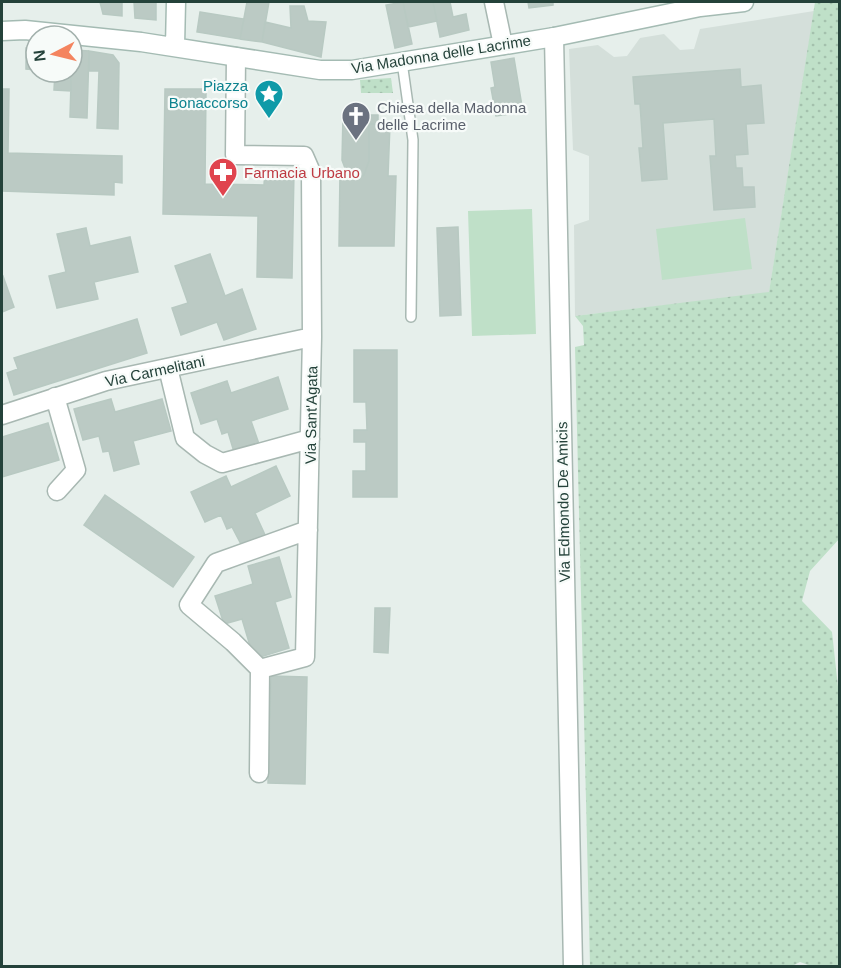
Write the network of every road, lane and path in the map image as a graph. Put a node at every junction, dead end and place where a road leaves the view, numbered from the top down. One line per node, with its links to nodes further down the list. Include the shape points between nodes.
1 (176, 2): 8 (street)
2 (494, 2): 7 (street)
3 (744, 2): 4 (street, Via Madonna delle Lacrime)
4 (706, 4): 6 (street, Via Madonna delle Lacrime)
5 (2, 31): 8 (street, Via Madonna delle Lacrime)
6 (554, 37): 7 (street, Via Madonna delle Lacrime); 21 (street, Via Edmondo De Amicis)
7 (503, 45): 10 (street, Via Madonna delle Lacrime)
8 (175, 46): 9 (street, Via Madonna delle Lacrime)
9 (236, 57): 10 (street, Via Madonna delle Lacrime, via 320,70 352,70); 12 (street, Via Sant'Agata, via 235,155 304,156 311,172)
10 (402, 62): 11 (lane, via 413,140)
11 (411, 317)
12 (312, 337): 13 (street, Via Carmelitani); 16 (street, Via Sant'Agata)
13 (168, 368): 14 (street, Via Carmelitani, via 106,381); 16 (street, via 185,438 222,463)
14 (56, 398): 15 (street, Via Carmelitani); 17 (street, via 76,471)
15 (2, 415)
16 (310, 439): 18 (street, Via Sant'Agata)
17 (57, 491)
18 (308, 530): 19 (street, Via Sant'Agata, via 305,657); 19 (street, via 216,563 189,605)
19 (260, 669): 20 (street)
20 (259, 772)
21 (573, 966)

